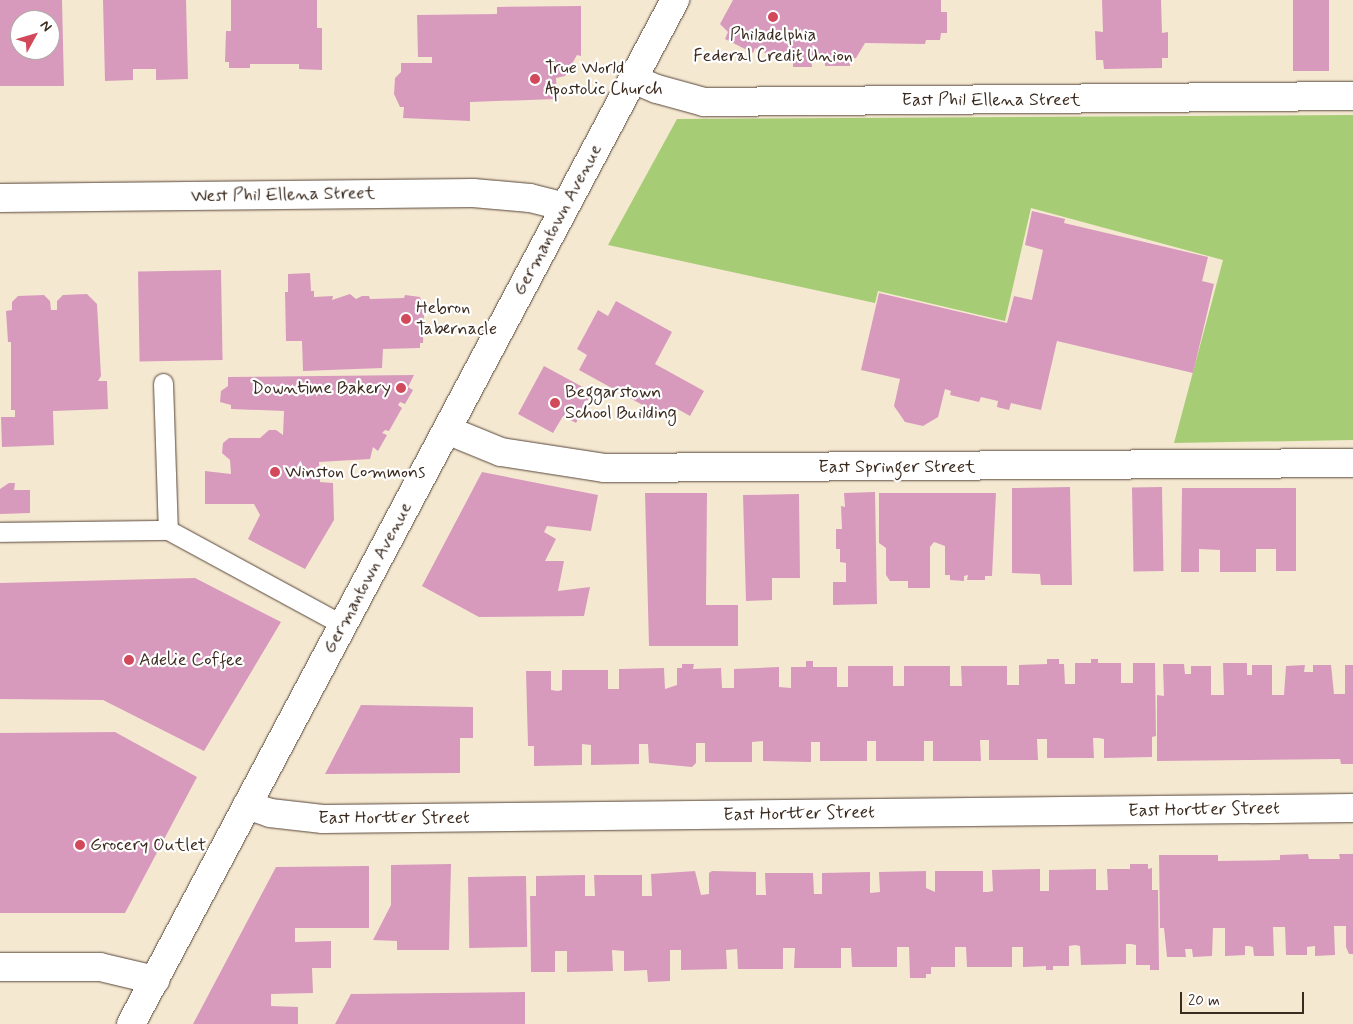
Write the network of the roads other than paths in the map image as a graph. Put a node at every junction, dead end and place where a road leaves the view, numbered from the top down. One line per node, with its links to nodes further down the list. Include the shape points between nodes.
1 (675, 0): 2 (street, Germantown Avenue)
2 (633, 79): 3 (street, East Phil Ellena Street, via 704,102); 5 (street, Germantown Avenue)
3 (1353, 96)
4 (0, 198): 5 (street, West Phil Ellena Street, via 474,193 530,198)
5 (565, 207): 7 (street, Germantown Avenue)
6 (163, 383): 9 (lane)
7 (447, 430): 8 (street, East Springer Street, via 501,452 604,468); 11 (street, Germantown Avenue)
8 (1353, 463)
9 (168, 530): 10 (lane); 11 (lane)
10 (0, 532)
11 (342, 625): 12 (street, Germantown Avenue)
12 (248, 805): 13 (street, East Hortter Street, via 270,813 323,819); 15 (street, Germantown Avenue)
13 (1353, 808)
14 (0, 967): 15 (street, via 100,967)
15 (155, 980): 16 (street, Germantown Avenue)
16 (131, 1024)

